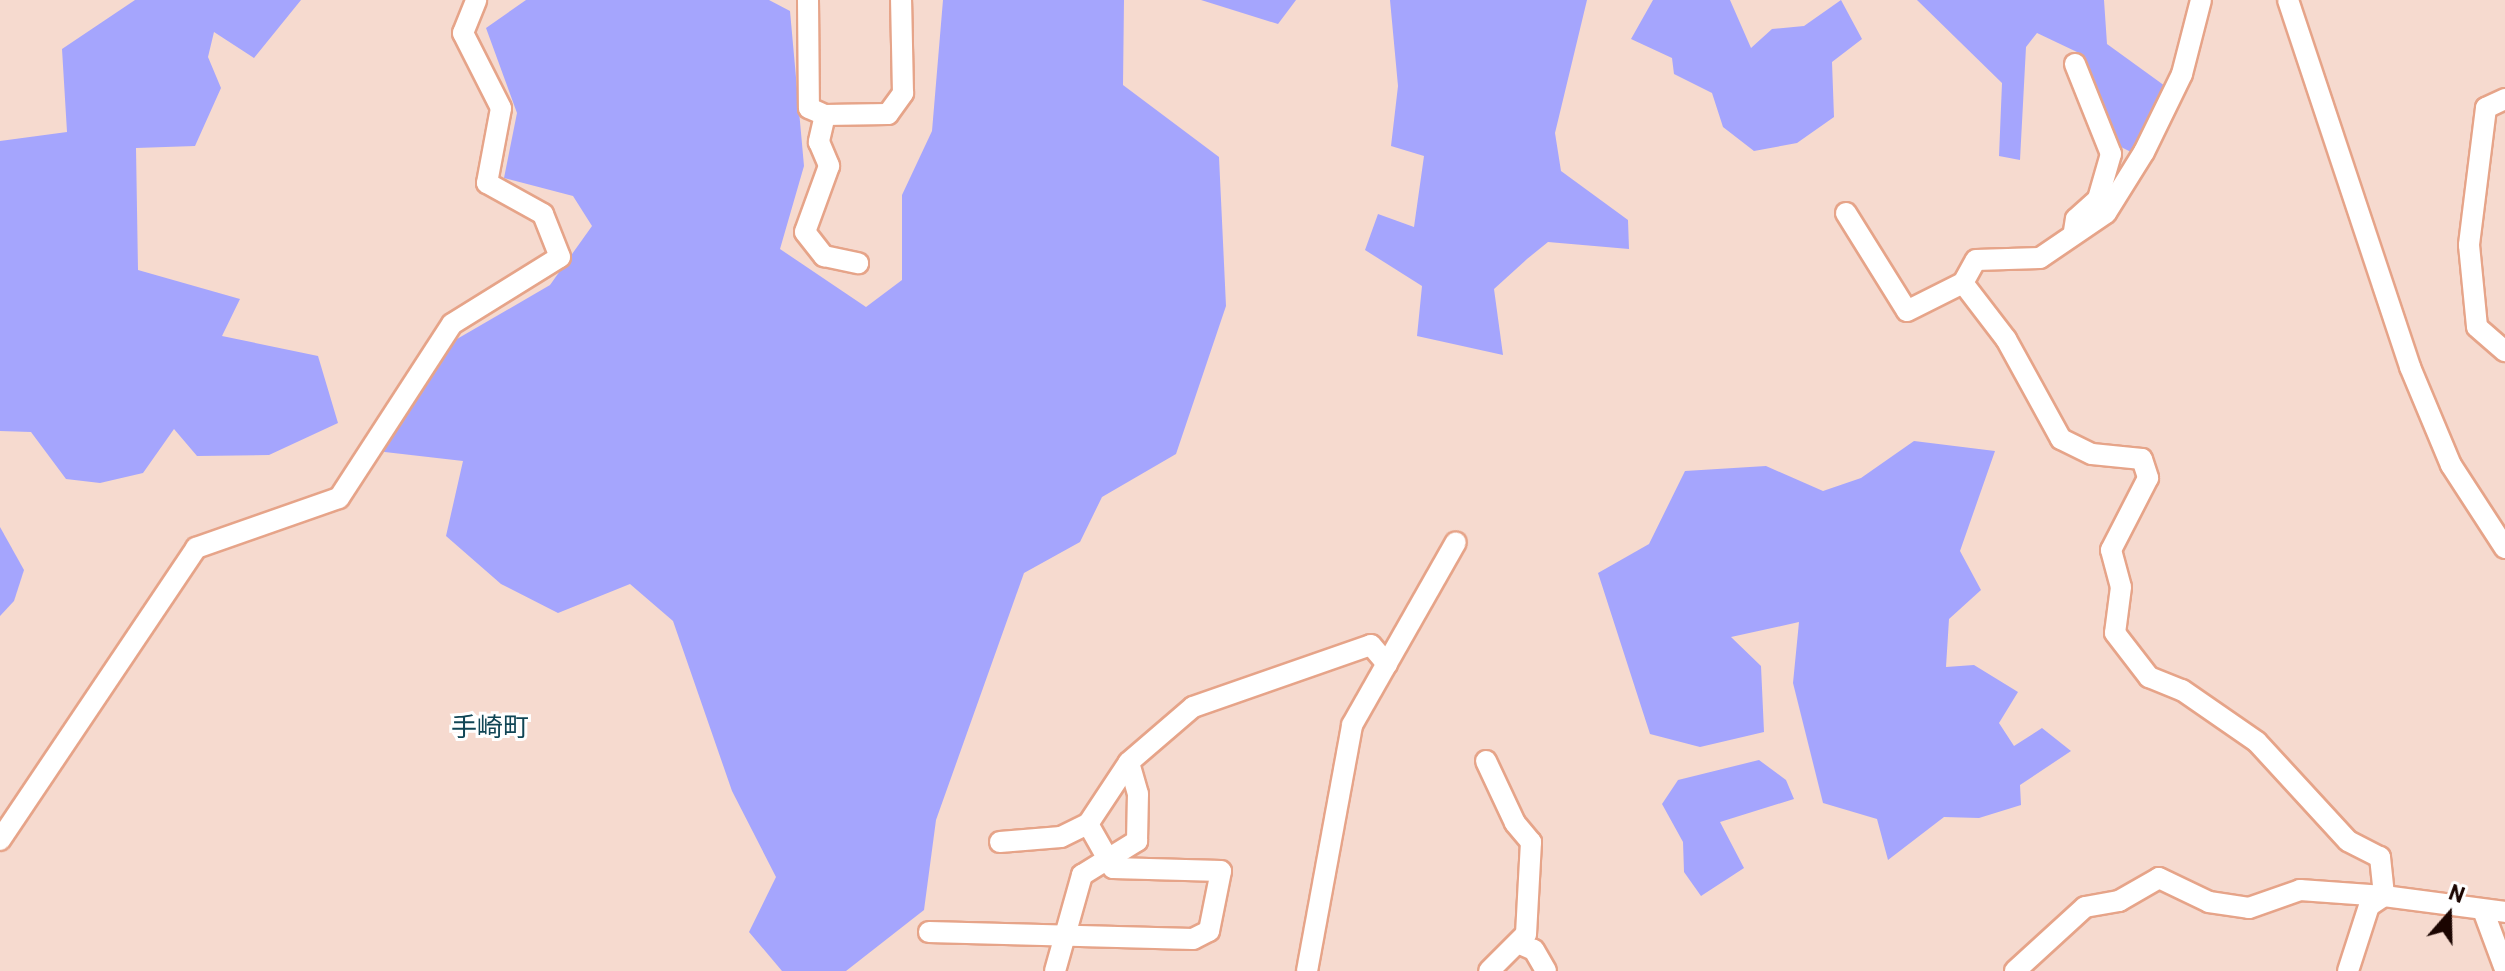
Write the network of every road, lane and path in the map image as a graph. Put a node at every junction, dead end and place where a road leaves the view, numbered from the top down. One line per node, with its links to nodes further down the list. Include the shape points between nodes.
1 (476, 0): 20 (street, via 463,33 501,108 487,183 543,214 560,257 544,273 452,324 339,498 212,536 196,548)
2 (808, 0): 8 (street, via 809,108)
3 (901, 0): 8 (street, via 903,93 888,114)
4 (2201, 0): 10 (street, via 2182,74 2144,152 2106,213)
5 (2288, 0): 15 (street, via 2410,367 2451,465)
6 (2075, 64): 10 (street, via 2111,154 2098,199 2076,219)
7 (2505, 99): 13 (street, via 2486,108 2469,245 2477,327)
8 (825, 115): 11 (street, via 819,142 829,166 805,232 824,256)
9 (1846, 213): 12 (street, via 1907,311)
10 (2073, 235): 12 (street, via 2040,258 1976,260)
11 (858, 263)
12 (1963, 283): 23 (street, via 2006,339 2061,439 2092,454 2142,459 2148,478 2111,550 2121,587 2115,633 2149,677 2182,690 2257,742 2348,841 2380,857)
13 (2505, 351)
14 (1456, 542): 16 (street)
15 (2504, 543)
16 (1387, 664): 18 (street, via 1371,645 1193,707); 31 (street, via 1352,725)
17 (1486, 761): 28 (street, via 1531,842 1526,934)
18 (1129, 762): 19 (street); 22 (street, via 1138,794 1137,841)
19 (1088, 824): 21 (street, via 1061,837); 22 (street)
20 (0, 840)
21 (1000, 842)
22 (1106, 859): 27 (street, via 1082,875); 27 (street, via 1113,868 1221,871 1209,931 1193,939)
23 (2384, 896): 24 (street); 34 (street, via 2300,890 2249,908 2209,902 2159,878 2119,901 2085,907); 35 (street, via 2369,906)
24 (2483, 910): 25 (street); 29 (street)
25 (2505, 912)
26 (929, 932): 27 (street)
27 (1065, 934): 30 (street)
28 (1518, 943): 32 (street); 33 (street, via 1534,950)
29 (2505, 969)
30 (1055, 971)
31 (1307, 971)
32 (1489, 971)
33 (1546, 971)
34 (2015, 971)
35 (2348, 971)

